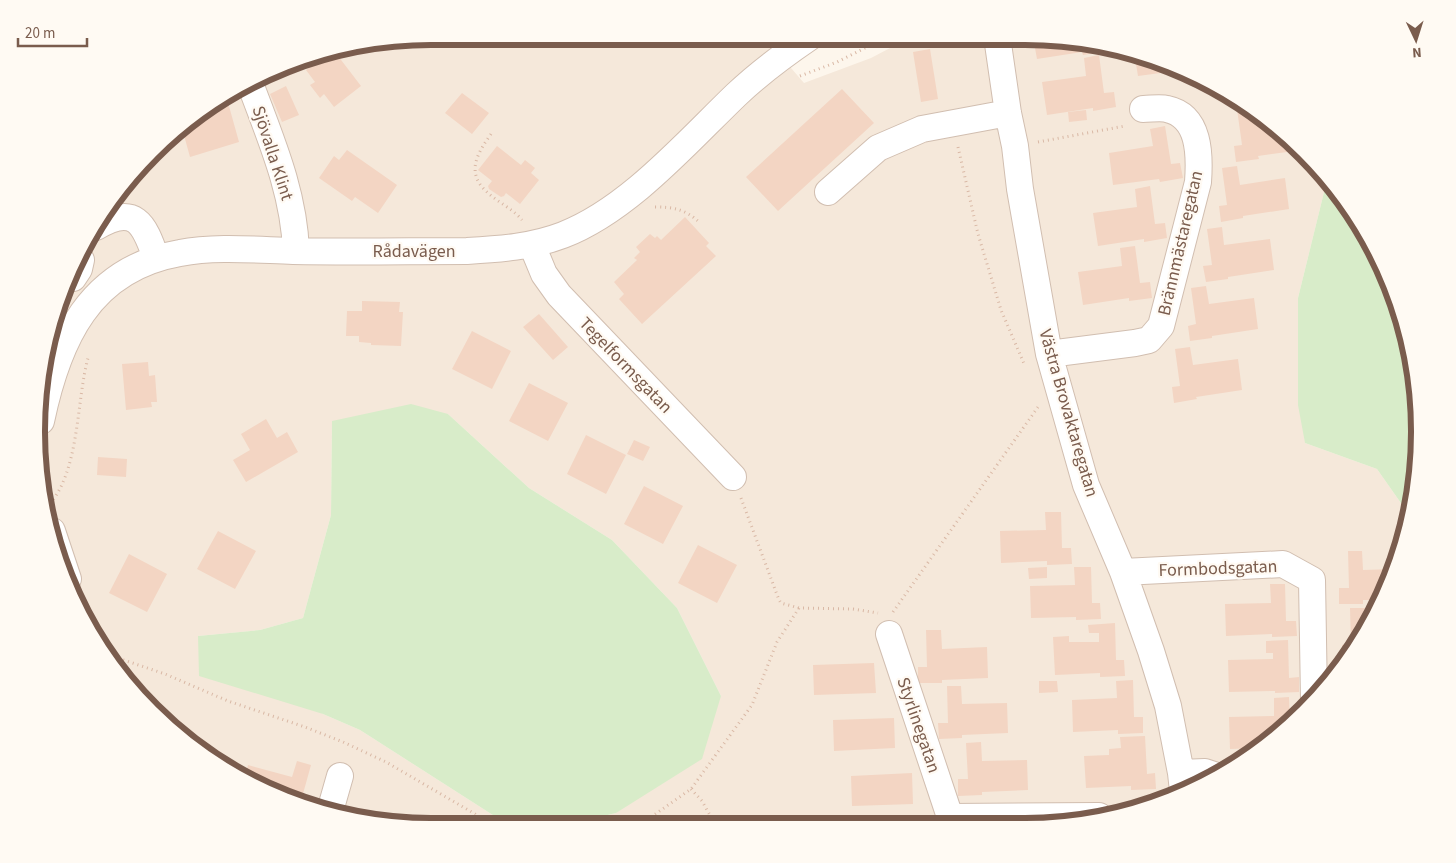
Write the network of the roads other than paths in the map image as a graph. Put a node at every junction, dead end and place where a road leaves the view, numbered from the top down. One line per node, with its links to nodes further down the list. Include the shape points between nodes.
1 (794, 45): 8 (street, Rådavägen, via 738,93 687,144 599,217 564,235)
2 (998, 45): 5 (street, Västra Brovaktaregatan)
3 (252, 90): 9 (street, Sjövalla Klint, via 285,179)
4 (1143, 109): 11 (street, Brännmästaregatan, via 1166,108 1181,114 1193,129 1199,156 1198,182 1161,326 1150,340)
5 (1008, 113): 6 (street, via 922,130 878,148); 11 (street, Västra Brovaktaregatan)
6 (828, 192)
7 (109, 219): 10 (street, via 134,218 147,234)
8 (528, 233): 9 (street, Rådavägen, via 504,249); 13 (street, Tegelformsgatan, via 538,263 559,295)
9 (296, 251): 10 (street, Rådavägen, via 181,252)
10 (156, 258): 12 (street, Rådavägen, via 110,283 80,314 57,360)
11 (1049, 354): 14 (street, Västra Brovaktaregatan, via 1086,485)
12 (46, 400)
13 (733, 477)
14 (1123, 572): 16 (street, Formbodsgatan, via 1283,564 1312,580); 19 (street, Västra Brovaktaregatan, via 1165,697)
15 (888, 625): 21 (street, Styrlinegatan)
16 (1314, 687)
17 (1206, 772): 19 (street)
18 (340, 776): 20 (street)
19 (1182, 782)
20 (332, 805)
21 (949, 818)

